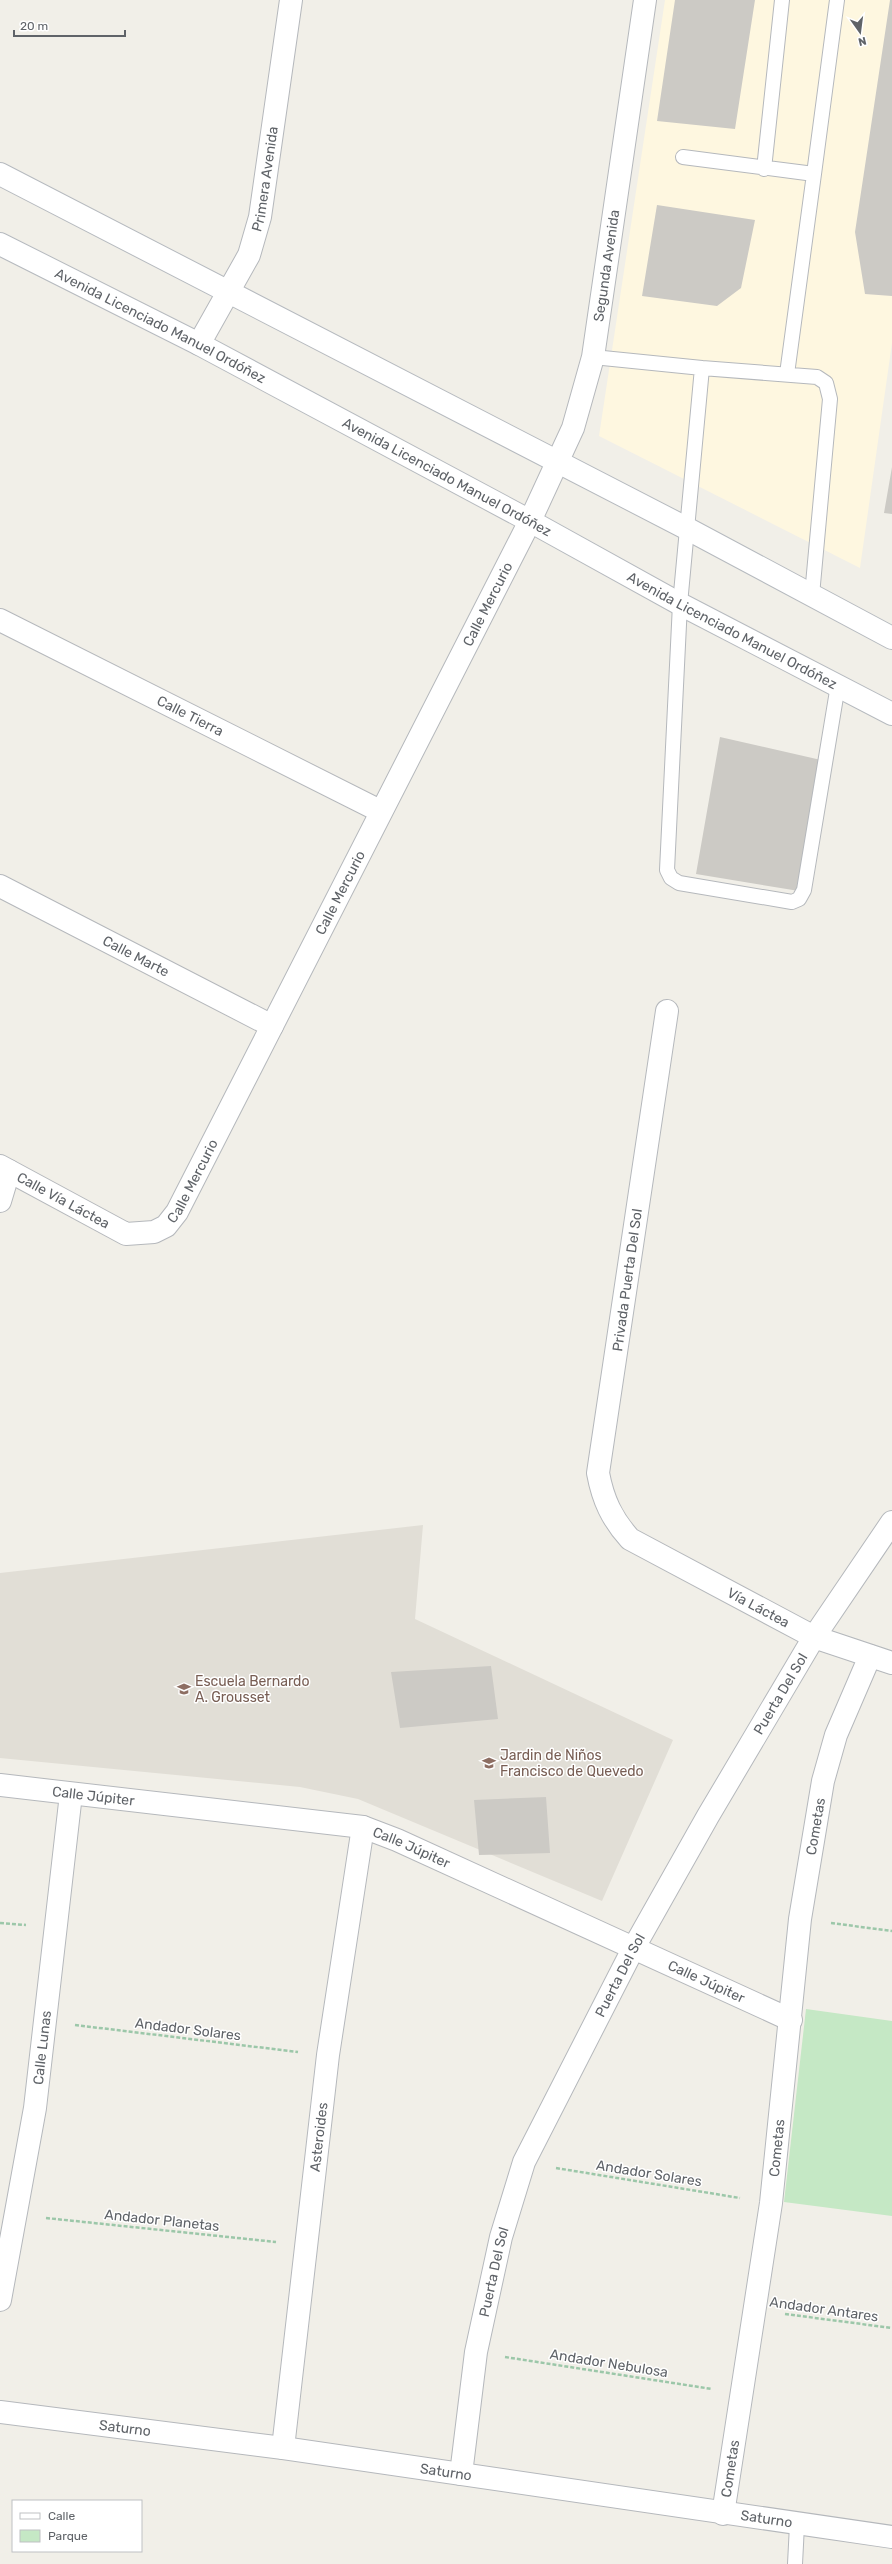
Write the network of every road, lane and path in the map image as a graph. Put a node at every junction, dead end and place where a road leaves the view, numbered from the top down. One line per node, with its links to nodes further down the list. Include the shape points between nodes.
1 (291, 0): 10 (street, Primera Avenida, via 260,217 249,255)
2 (645, 0): 12 (street, Segunda Avenida)
3 (782, 0): 6 (lane)
4 (837, 0): 8 (lane)
5 (683, 156): 6 (lane)
6 (764, 169): 8 (lane)
7 (0, 174): 10 (street)
8 (814, 174): 14 (lane)
9 (0, 244): 11 (street, Avenida Licenciado Manuel Ordóñez)
10 (228, 293): 11 (street, Primera Avenida); 15 (street)
11 (199, 344): 16 (street, Avenida Licenciado Manuel Ordóñez)
12 (593, 357): 13 (lane); 15 (street, Segunda Avenida, via 573,428)
13 (702, 368): 14 (lane); 17 (lane)
14 (787, 374): 18 (lane, via 817,377 826,383 830,399)
15 (559, 462): 16 (street, Segunda Avenida); 17 (street)
16 (530, 521): 19 (street, Avenida Licenciado Manuel Ordóñez); 24 (street, Calle Mercurio)
17 (686, 528): 18 (street); 19 (lane)
18 (812, 595): 21 (street)
19 (680, 604): 22 (street, Avenida Licenciado Manuel Ordóñez); 22 (lane, via 667,870 671,878 679,883 792,902 799,899 804,890)
20 (0, 620): 24 (street, Calle Tierra)
21 (892, 638)
22 (838, 685): 23 (street, Avenida Licenciado Manuel Ordóñez)
23 (892, 714)
24 (380, 811): 27 (street, Calle Mercurio)
25 (0, 886): 27 (street, Calle Marte)
26 (666, 1012): 32 (street, Privada Puerta Del Sol, via 598,1473 602,1496 614,1521)
27 (272, 1026): 30 (street, Calle Mercurio, via 177,1212 166,1226 154,1232)
28 (4, 1169): 29 (street); 30 (street, Calle Vía Láctea)
29 (0, 1201)
30 (126, 1234)
31 (892, 1522): 33 (street, Puerta Del Sol)
32 (630, 1539): 33 (street, Vía Láctea)
33 (814, 1637): 34 (street, Vía Láctea); 41 (street, Puerta Del Sol)
34 (870, 1656): 35 (street, Vía Láctea); 39 (street, Cometas, via 836,1734 823,1781)
35 (892, 1663)
36 (0, 1786): 37 (street, Calle Júpiter)
37 (71, 1794): 38 (street, Calle Júpiter); 43 (street, Calle Lunas, via 54,1928)
38 (362, 1827): 41 (street, Calle Júpiter, via 397,1840); 44 (street, Asteroides)
39 (800, 1919): 40 (path); 42 (street, Cometas)
40 (892, 1932)
41 (633, 1949): 42 (street, Calle Júpiter); 45 (street, Puerta Del Sol)
42 (791, 2020): 46 (street, Cometas)
43 (46, 2022): 44 (path, Andador Solares); 47 (street, Calle Lunas, via 35,2108)
44 (328, 2055): 48 (street, Asteroides)
45 (524, 2162): 46 (path, Andador Solares); 52 (street, Puerta Del Sol, via 501,2237)
46 (770, 2203): 50 (street, Cometas)
47 (14, 2215): 48 (path, Andador Planetas); 49 (street, Calle Lunas)
48 (306, 2246): 55 (street, Asteroides)
49 (0, 2300)
50 (754, 2309): 51 (path, Andador Antares); 53 (street, Cometas)
51 (892, 2328)
52 (476, 2352): 53 (path, Andador Nebulosa); 56 (street, Puerta Del Sol)
53 (740, 2394): 57 (street, Cometas)
54 (0, 2412): 55 (street, Saturno)
55 (283, 2448): 56 (street, Saturno)
56 (461, 2474): 57 (street, Saturno)
57 (723, 2514): 58 (street, Saturno)
58 (797, 2525): 59 (street, Saturno); 60 (lane)
59 (892, 2537)
60 (795, 2564)

